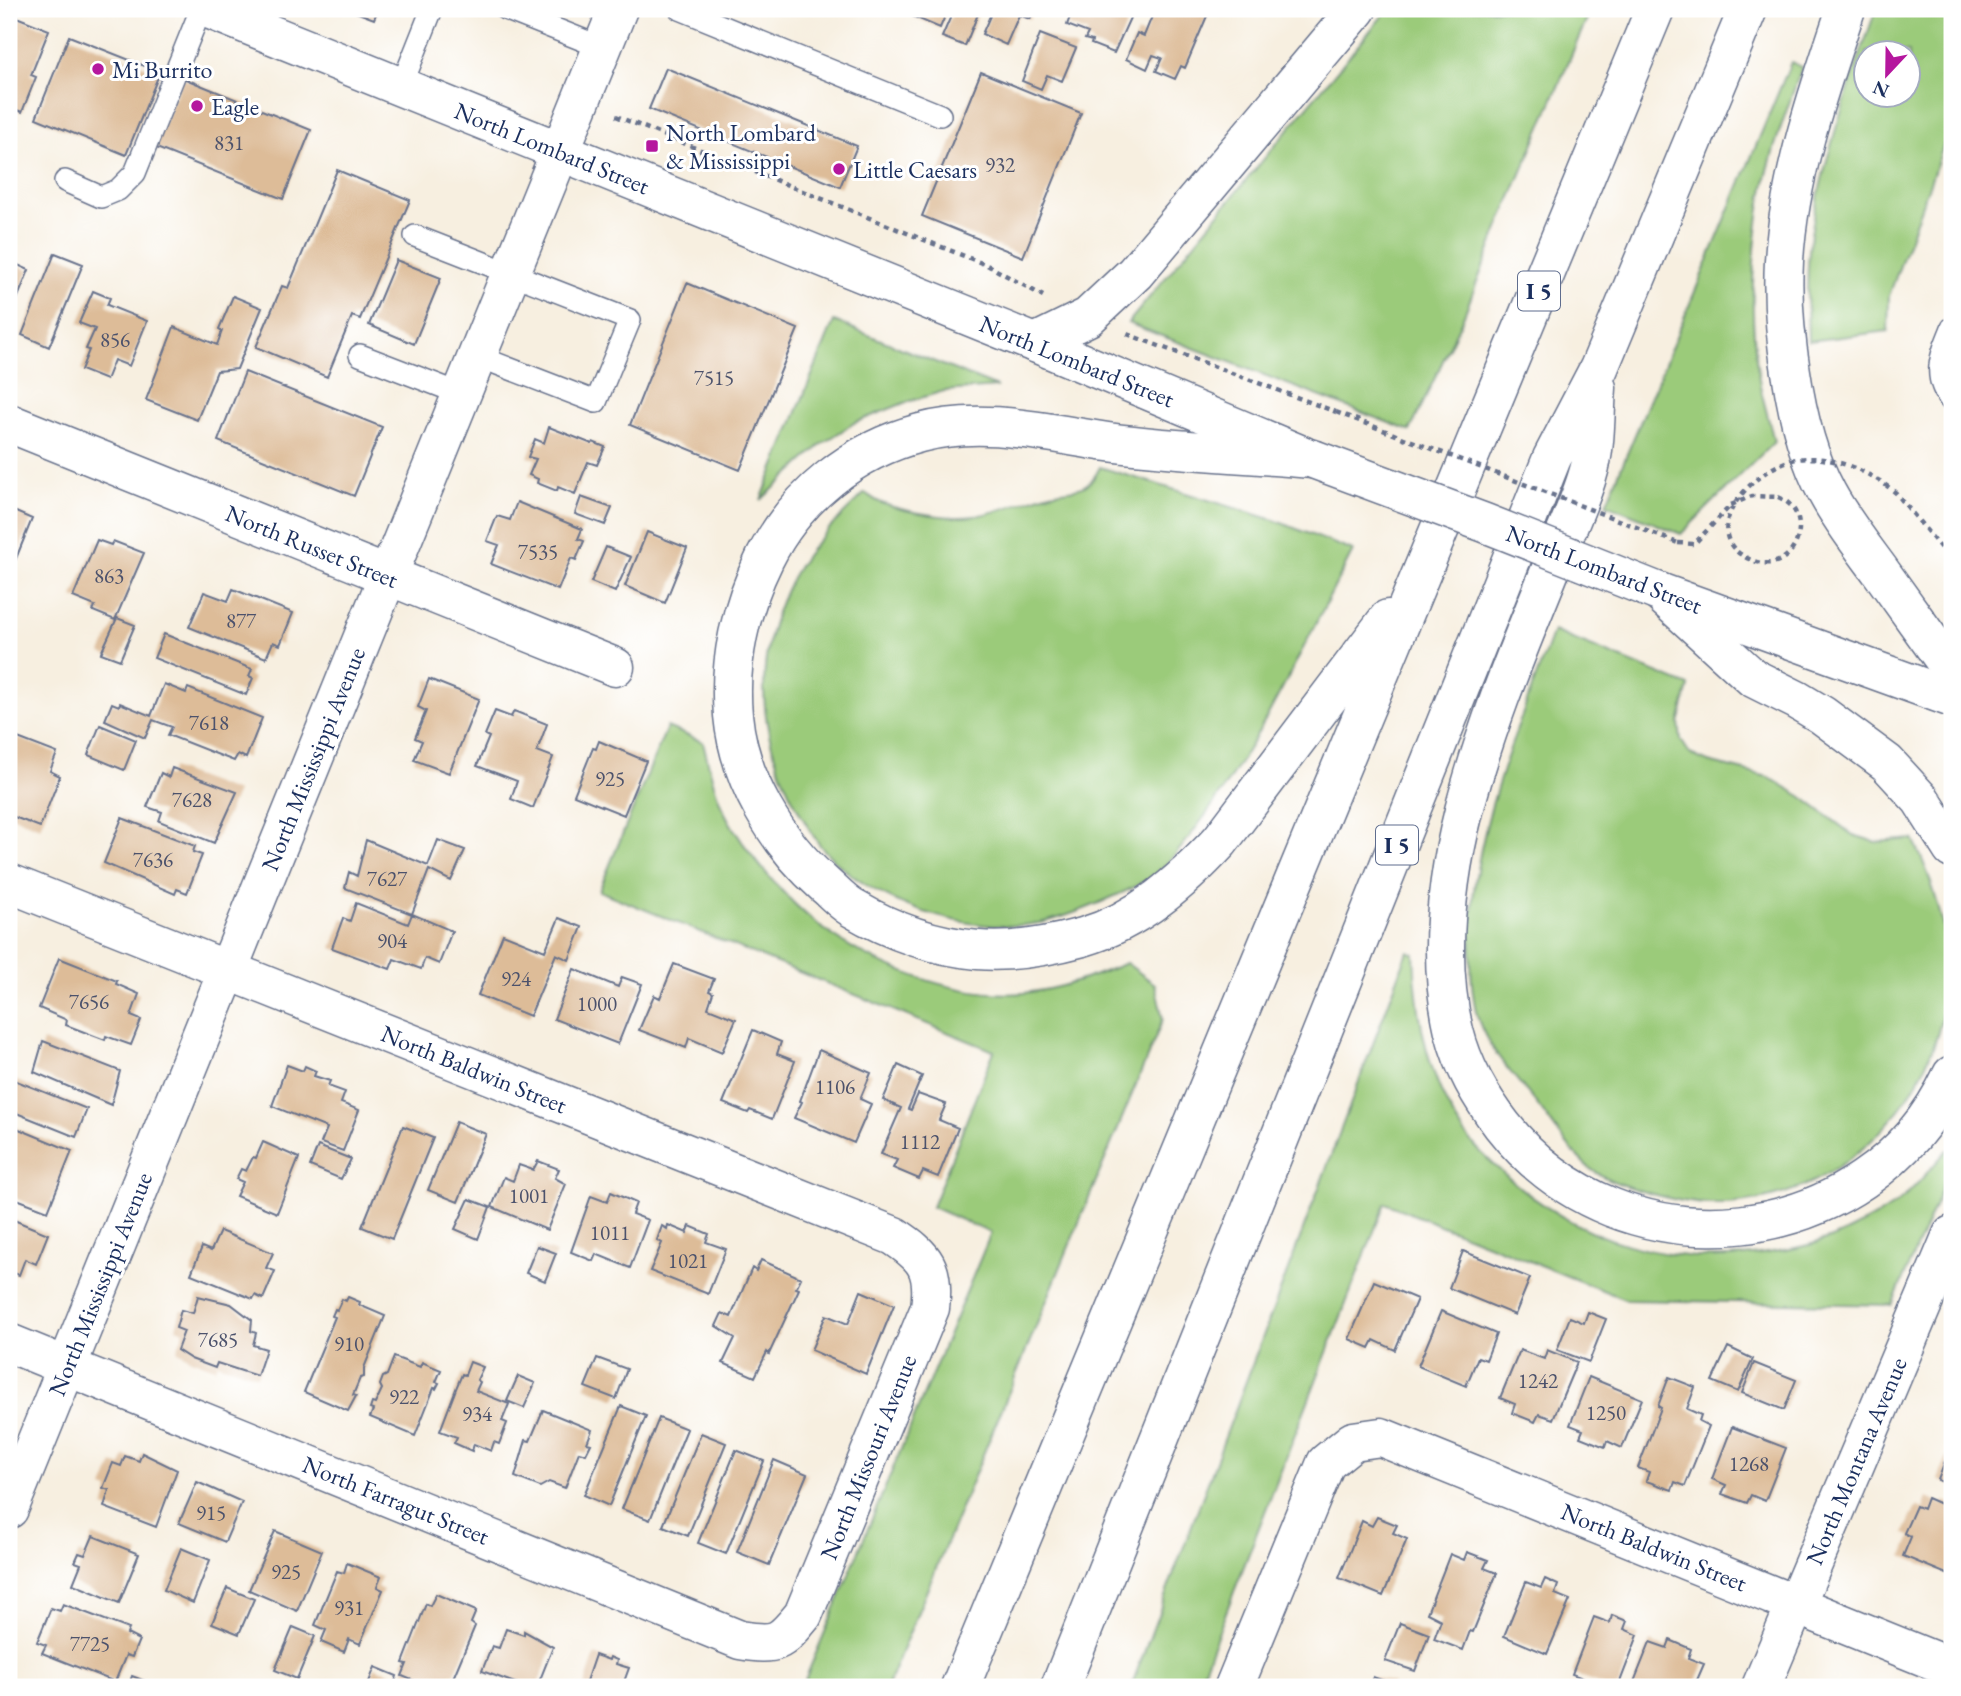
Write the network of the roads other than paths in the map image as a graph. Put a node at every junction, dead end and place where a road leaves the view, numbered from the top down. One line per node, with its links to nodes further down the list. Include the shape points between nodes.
1 (201, 9): 15 (lane, via 135,173 118,190 101,197)
2 (208, 9): 12 (main road, North Lombard Street)
3 (432, 9): 12 (lane)
4 (505, 9): 11 (lane)
5 (618, 9): 11 (main road, North Mississippi Avenue)
6 (680, 9): 13 (lane)
7 (1357, 9): 19 (main road, via 1135,272 1088,317)
8 (1655, 9): 27 (main road, I 5)
9 (1748, 9): 22 (main road, I 5)
10 (1846, 9): 31 (main road, via 1825,71 1789,215 1783,293 1794,395 1806,442 1827,492)
11 (603, 48): 14 (main road, North Mississippi Avenue)
12 (401, 87): 14 (main road, North Lombard Street)
13 (940, 115)
14 (561, 151): 17 (main road, North Mississippi Avenue); 19 (main road, North Lombard Street)
15 (65, 181)
16 (415, 236): 17 (lane)
17 (511, 272): 21 (main road, North Mississippi Avenue); 21 (lane, via 630,320 596,402)
18 (1952, 328): 24 (lane, via 1938,367 1939,380)
19 (1035, 343): 26 (main road, North Lombard Street)
20 (360, 355): 23 (lane)
21 (477, 356): 23 (main road, North Mississippi Avenue)
22 (1600, 368): 36 (main road, via 1589,471 1486,738 1448,886 1444,943 1448,988 1454,1031 1468,1074 1515,1141 1585,1196 1653,1221 1704,1227 1753,1224 1839,1196 1908,1142 1931,1113); 46 (main road, I 5, via 1552,458)
23 (461, 394): 28 (main road, North Mississippi Avenue)
24 (1952, 402)
25 (9, 423): 28 (main road, North Russet Street)
26 (1313, 459): 27 (main road, via 972,425 922,432 879,446 833,475 799,507 773,543 741,618 733,662 733,716 745,768 773,826 805,867 849,906 888,927 934,943 981,951 1034,948 1086,936 1158,900 1189,875 1220,841); 29 (main road, North Lombard Street, bridge)
27 (1423, 573): 45 (main road, I 5)
28 (387, 576): 30 (main road, North Russet Street); 35 (main road, North Mississippi Avenue)
29 (1659, 592): 32 (main road, North Lombard Street); 33 (main road, via 1753,678 1822,715 1887,763 1922,800)
30 (615, 667)
31 (1952, 671)
32 (1952, 698)
33 (1952, 849)
34 (9, 883): 35 (main road, North Baldwin Street)
35 (227, 971): 38 (main road, North Baldwin Street, via 894,1236 916,1251); 40 (main road, North Mississippi Avenue)
36 (1952, 1074)
37 (1952, 1235): 42 (main road, North Montana Avenue)
38 (929, 1269): 43 (main road, North Missouri Avenue, via 933,1286 930,1308 803,1615)
39 (9, 1343): 40 (main road, North Farragut Street)
40 (66, 1367): 41 (main road, North Mississippi Avenue); 43 (main road, North Farragut Street, via 740,1640 765,1644)
41 (9, 1509)
42 (1795, 1605): 44 (main road, North Baldwin Street); 47 (main road, North Baldwin Street, via 1381,1437 1353,1441 1326,1463); 48 (main road, North Montana Avenue)
43 (785, 1637)
44 (1952, 1668)
45 (960, 1687)
46 (1060, 1687)
47 (1234, 1687)
48 (1761, 1687)

